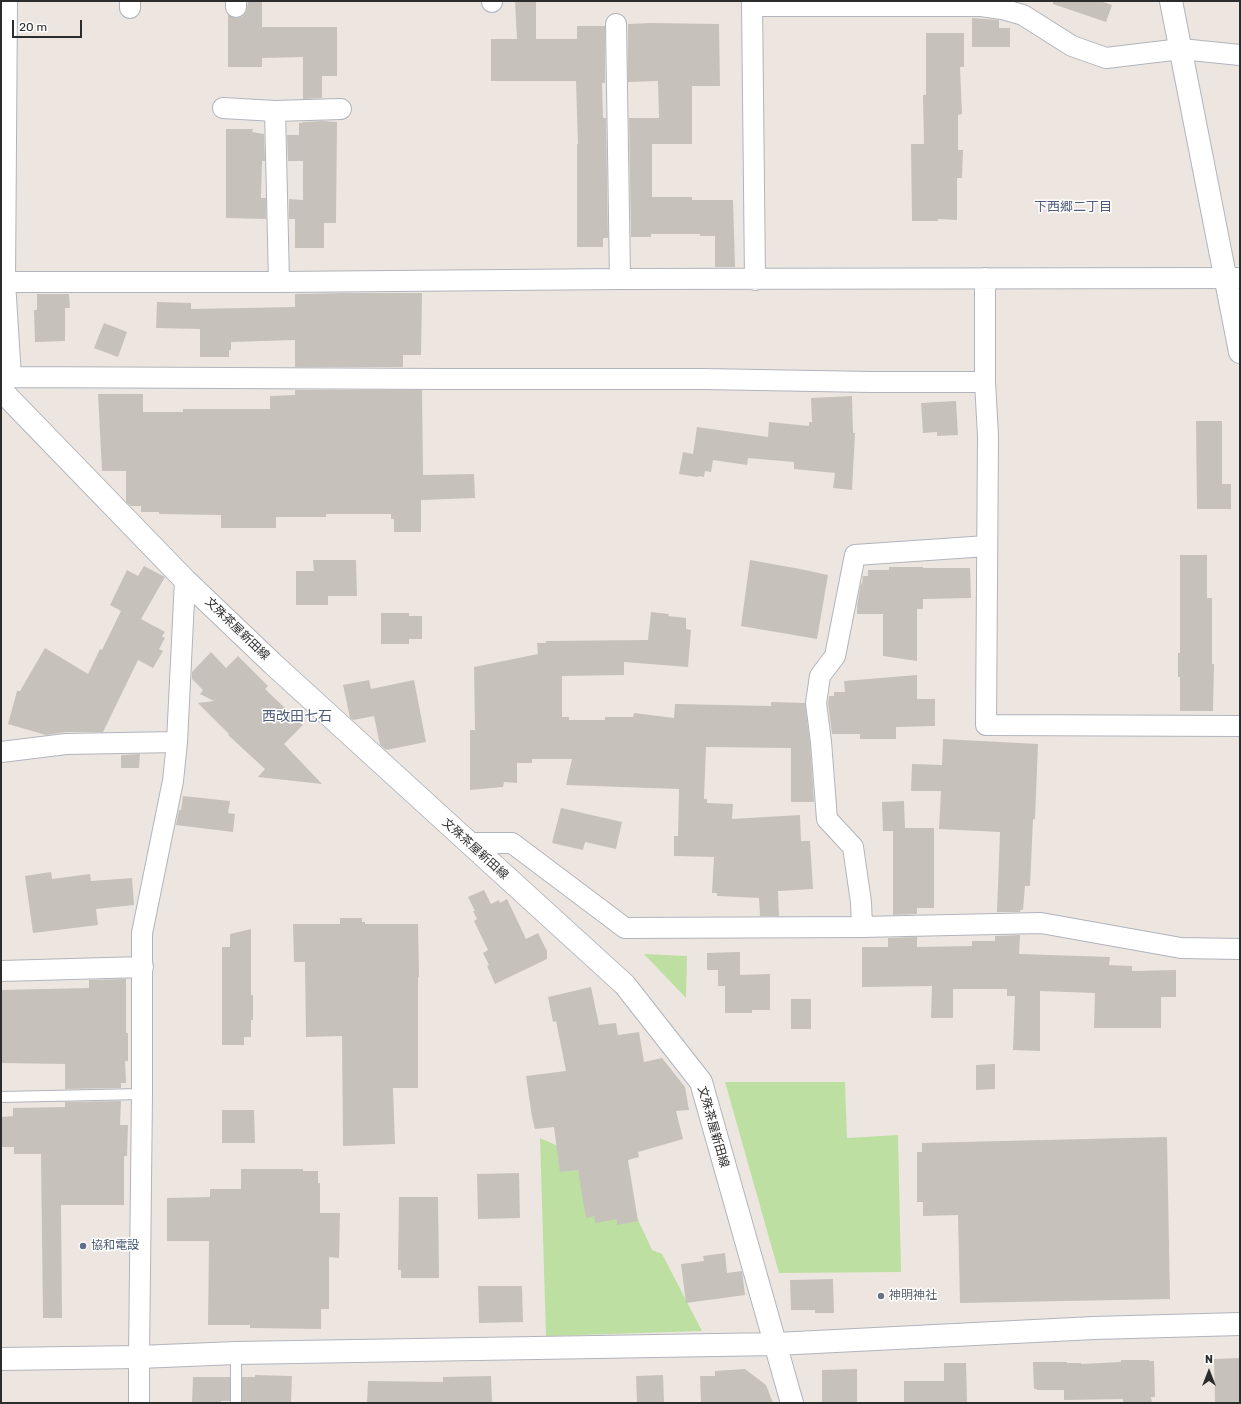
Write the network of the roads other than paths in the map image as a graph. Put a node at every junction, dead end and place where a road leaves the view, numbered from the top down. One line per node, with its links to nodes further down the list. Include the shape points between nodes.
1 (7, 1): 14 (street)
2 (1171, 1): 5 (street)
3 (752, 3): 5 (street, via 981,6 1023,15 1072,46 1106,58); 13 (street)
4 (616, 24): 12 (street)
5 (1181, 49): 6 (street); 11 (street)
6 (1240, 55)
7 (223, 108): 9 (street)
8 (341, 109): 9 (street)
9 (275, 111): 15 (street)
10 (984, 278): 11 (street); 13 (street); 17 (street)
11 (1233, 278): 16 (street)
12 (620, 279): 13 (street); 15 (street)
13 (755, 280)
14 (5, 282): 15 (street); 18 (street)
15 (279, 282)
16 (1240, 352)
17 (985, 382): 18 (street, via 437,379); 19 (street, via 988,436)
18 (4, 383): 20 (street, 文殊茶屋新田線)
19 (987, 546): 21 (street, via 986,725); 25 (street, via 855,555 836,656 820,676 816,703 827,819 853,847)
20 (185, 580): 22 (street); 24 (street, 文殊茶屋新田線)
21 (1240, 726)
22 (177, 742): 23 (street, via 66,744); 27 (street, via 172,781 142,933)
23 (1, 752)
24 (469, 843): 25 (street, via 512,843 625,928); 32 (street, 文殊茶屋新田線, via 625,985 701,1082)
25 (862, 927): 26 (street, via 1041,924 1181,948)
26 (1240, 948)
27 (143, 967): 28 (street); 29 (street)
28 (1, 972)
29 (142, 1094): 30 (lane); 34 (street)
30 (1, 1097)
31 (1240, 1324): 32 (street, via 1094,1328)
32 (776, 1344): 33 (street); 38 (street, 文殊茶屋新田線)
33 (236, 1353): 34 (street); 37 (lane)
34 (138, 1357): 35 (street); 36 (street)
35 (1, 1359)
36 (139, 1403)
37 (236, 1403)
38 (792, 1403)

